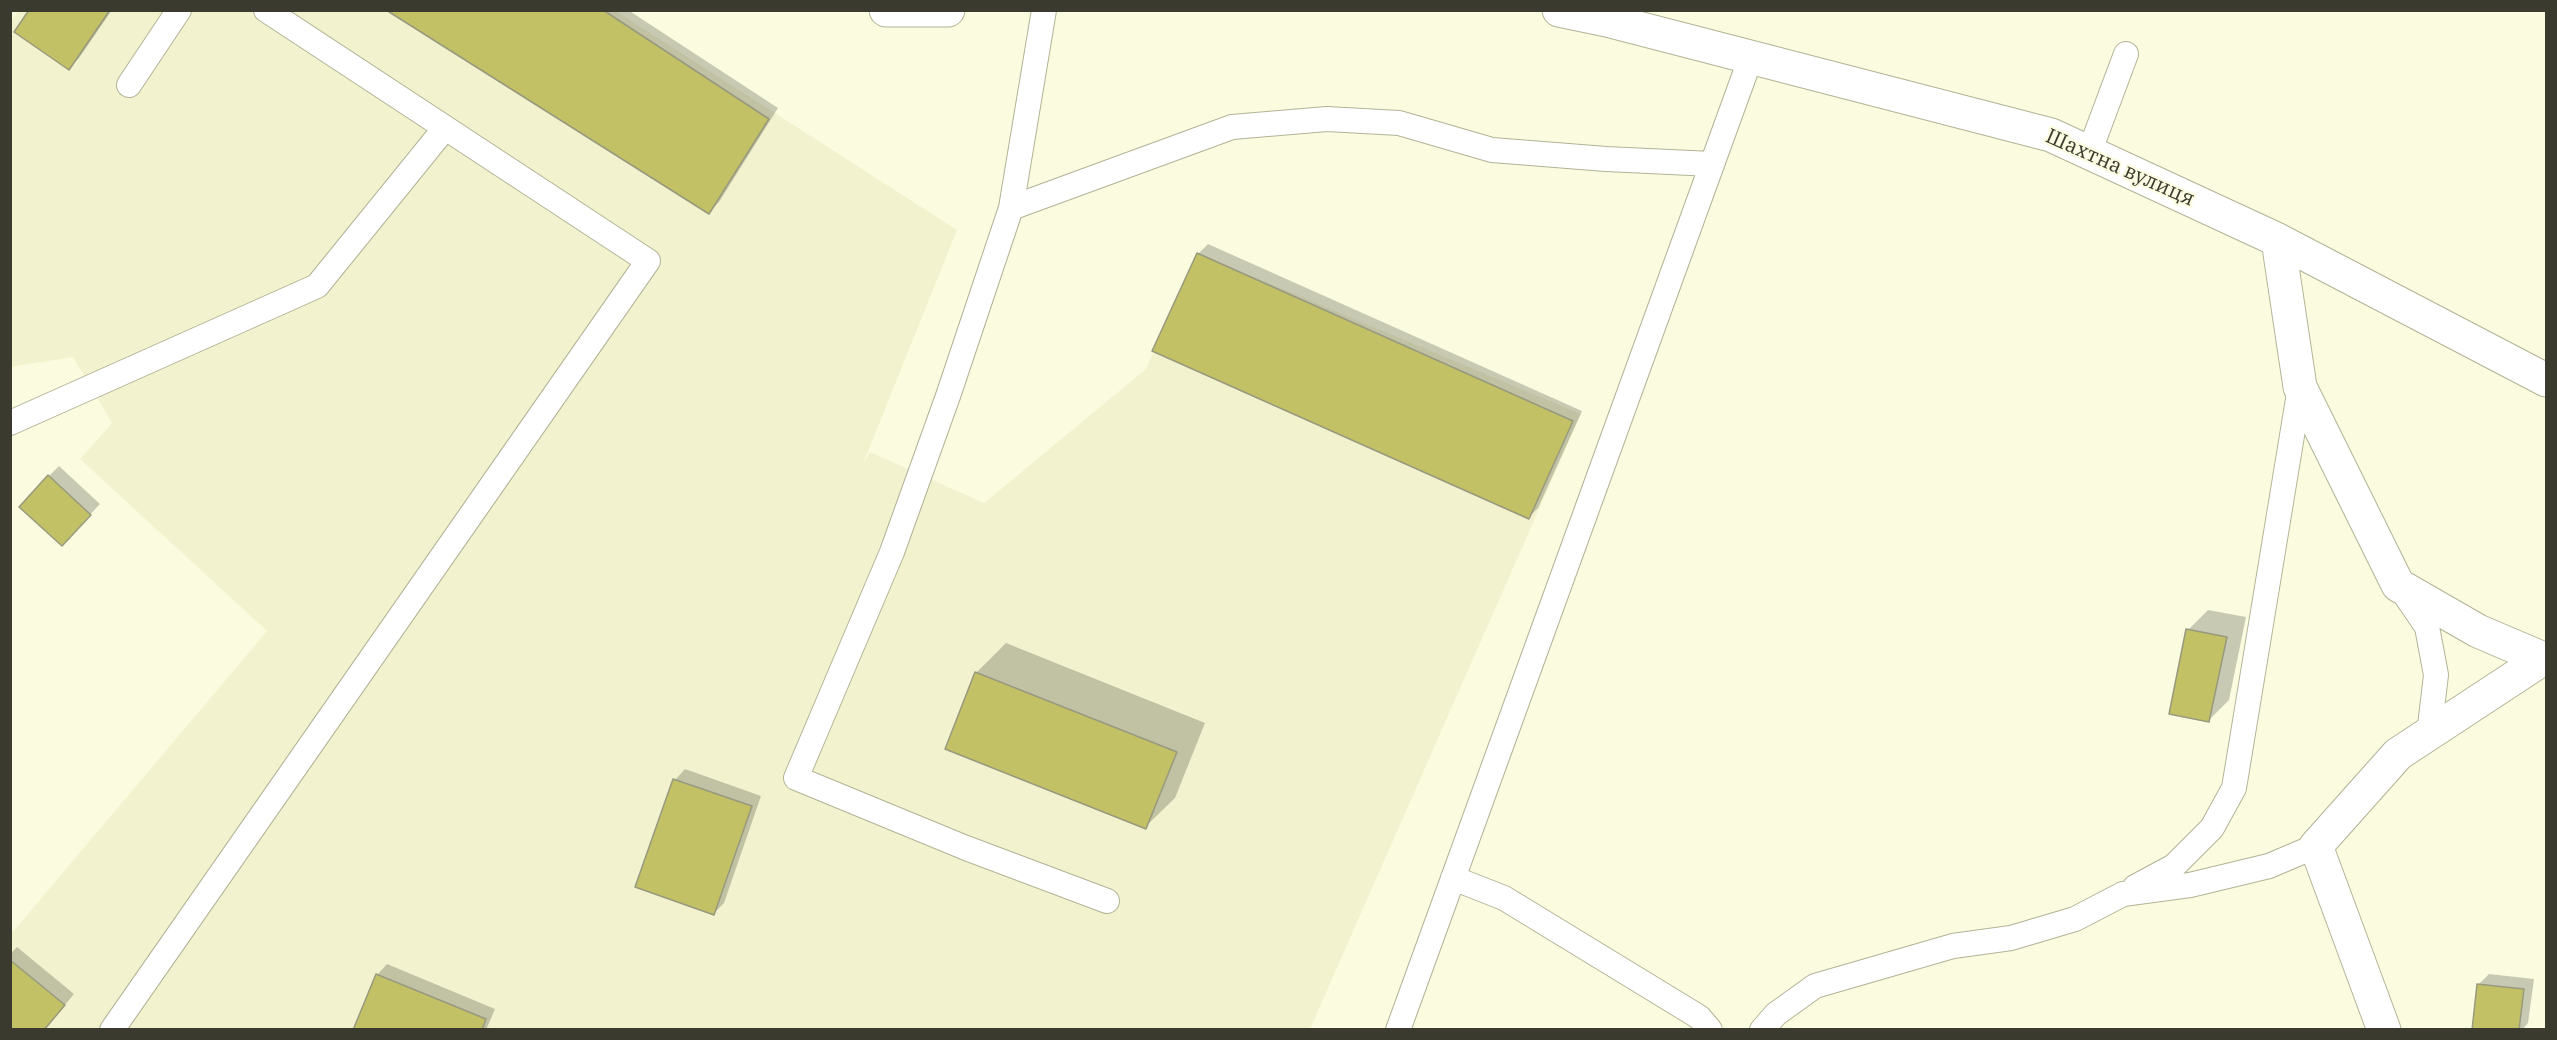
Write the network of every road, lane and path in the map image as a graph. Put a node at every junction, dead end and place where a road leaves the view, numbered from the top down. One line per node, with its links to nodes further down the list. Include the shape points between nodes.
1 (179, 10): 9 (lane)
2 (266, 10): 10 (lane)
3 (886, 10): 4 (street)
4 (948, 10)
5 (1044, 10): 13 (lane)
6 (1559, 10): 8 (street, Шахтна вулиця)
7 (2126, 54): 11 (lane)
8 (1751, 57): 11 (street, Шахтна вулиця, via 2051,135); 12 (lane)
9 (129, 86)
10 (446, 128): 17 (lane, via 317,286); 25 (lane, via 648,261)
11 (2089, 153): 14 (street, Шахтна вулиця)
12 (1712, 164): 13 (lane, via 1492,150 1399,123 1327,118 1232,127); 22 (lane)
13 (1011, 208): 24 (lane, via 892,552 796,778)
14 (2278, 240): 15 (street, Шахтна вулиця); 16 (street)
15 (2547, 380)
16 (2300, 387): 18 (street); 23 (lane, via 2234,788 2212,828 2174,866)
17 (10, 423)
18 (2398, 585): 19 (street, via 2478,631); 20 (lane, via 2427,627 2436,675)
19 (2544, 660): 20 (street)
20 (2429, 734): 21 (street, via 2398,754)
21 (2316, 846): 23 (lane, via 2269,866 2190,885); 29 (street)
22 (1453, 878): 26 (lane); 27 (lane, via 1504,898 1547,923 1699,1017)
23 (2123, 894): 28 (lane, via 2075,919 2032,932 1953,945 1815,986)
24 (1107, 901)
25 (112, 1029)
26 (1398, 1029)
27 (1710, 1029)
28 (1762, 1029)
29 (2384, 1029)

